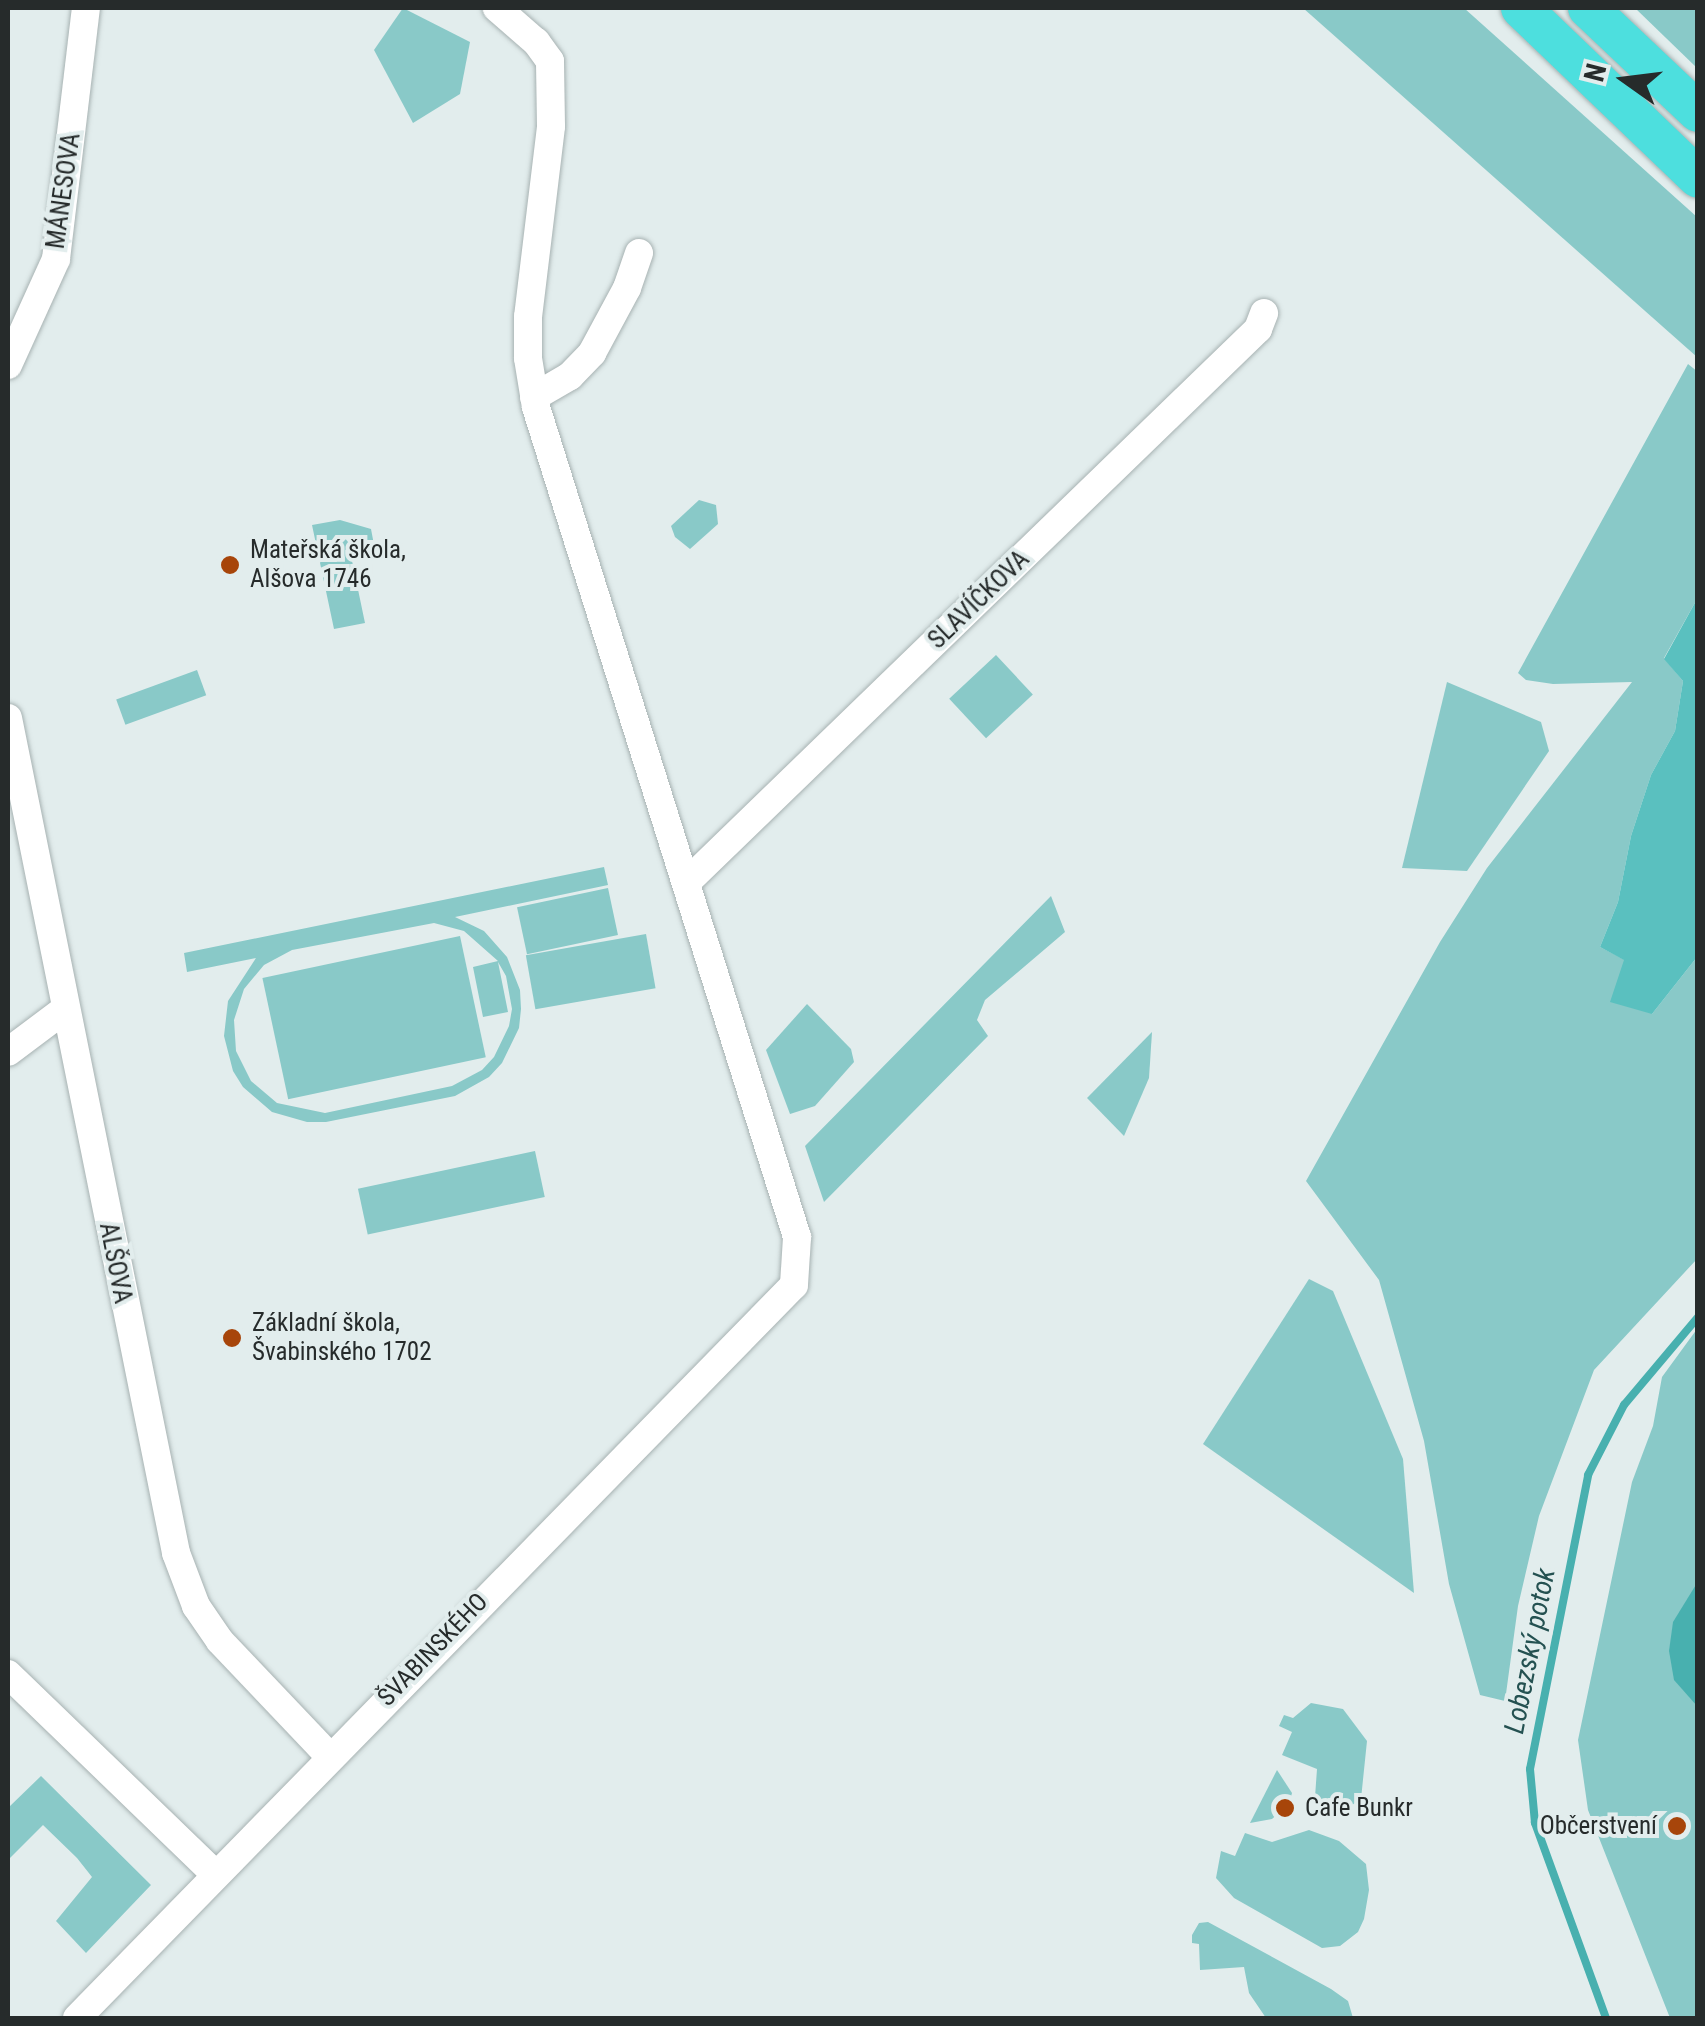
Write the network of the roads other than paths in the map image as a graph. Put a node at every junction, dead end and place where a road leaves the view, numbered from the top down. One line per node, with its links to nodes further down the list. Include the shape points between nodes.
1 (86, 8): 9 (street, MÁNESOVA, via 56,258)
2 (497, 8): 10 (street, via 550,61 552,126 528,317)
3 (1521, 8): 6 (highway)
4 (1588, 8): 5 (highway)
5 (1698, 112)
6 (1698, 178)
7 (639, 253): 10 (street, via 592,353 570,376)
8 (1264, 313): 12 (street, SLAVÍČKOVA, via 1258,329)
9 (8, 366)
10 (534, 397): 12 (street)
11 (8, 718): 13 (street, ALŠOVA)
12 (687, 882): 16 (street, ŠVABINSKÉHO, via 797,1237 794,1285)
13 (64, 1010): 14 (street); 16 (street, ALŠOVA, via 176,1553 196,1606 220,1641)
14 (8, 1052)
15 (8, 1674): 17 (street)
16 (330, 1757): 17 (street, ŠVABINSKÉHO)
17 (215, 1874): 18 (street, ŠVABINSKÉHO)
18 (80, 2017)

